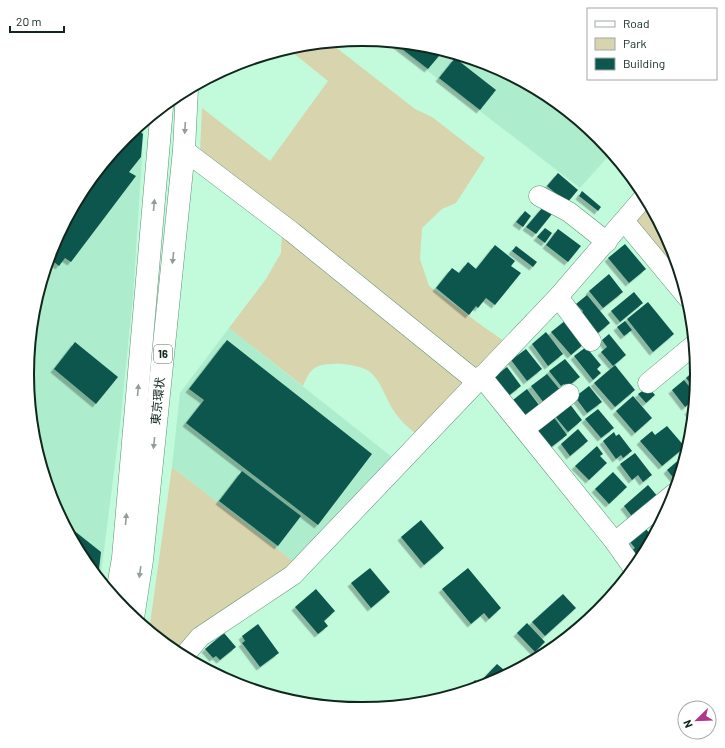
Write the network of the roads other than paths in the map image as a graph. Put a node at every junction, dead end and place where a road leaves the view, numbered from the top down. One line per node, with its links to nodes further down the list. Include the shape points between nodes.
1 (187, 97): 3 (highway, 東京環状 / 16, one-way to 3)
2 (161, 114): 19 (highway, 東京環状 / 16, one-way to 2, via 123,558)
3 (184, 150): 12 (street); 20 (highway, 東京環状 / 16, one-way to 20, via 142,560)
4 (539, 196): 7 (street, via 569,212)
5 (641, 200): 6 (street)
6 (624, 221): 7 (street); 8 (street)
7 (607, 242): 9 (street)
8 (680, 288)
9 (558, 297): 10 (street); 12 (street)
10 (591, 341)
11 (690, 348): 13 (street)
12 (479, 379): 15 (street); 21 (street, via 293,575 206,634)
13 (648, 383)
14 (569, 394): 15 (street)
15 (524, 429): 17 (street)
16 (666, 501): 17 (street)
17 (615, 542): 18 (street)
18 (631, 564)
19 (117, 592)
20 (134, 610)
21 (188, 652)

